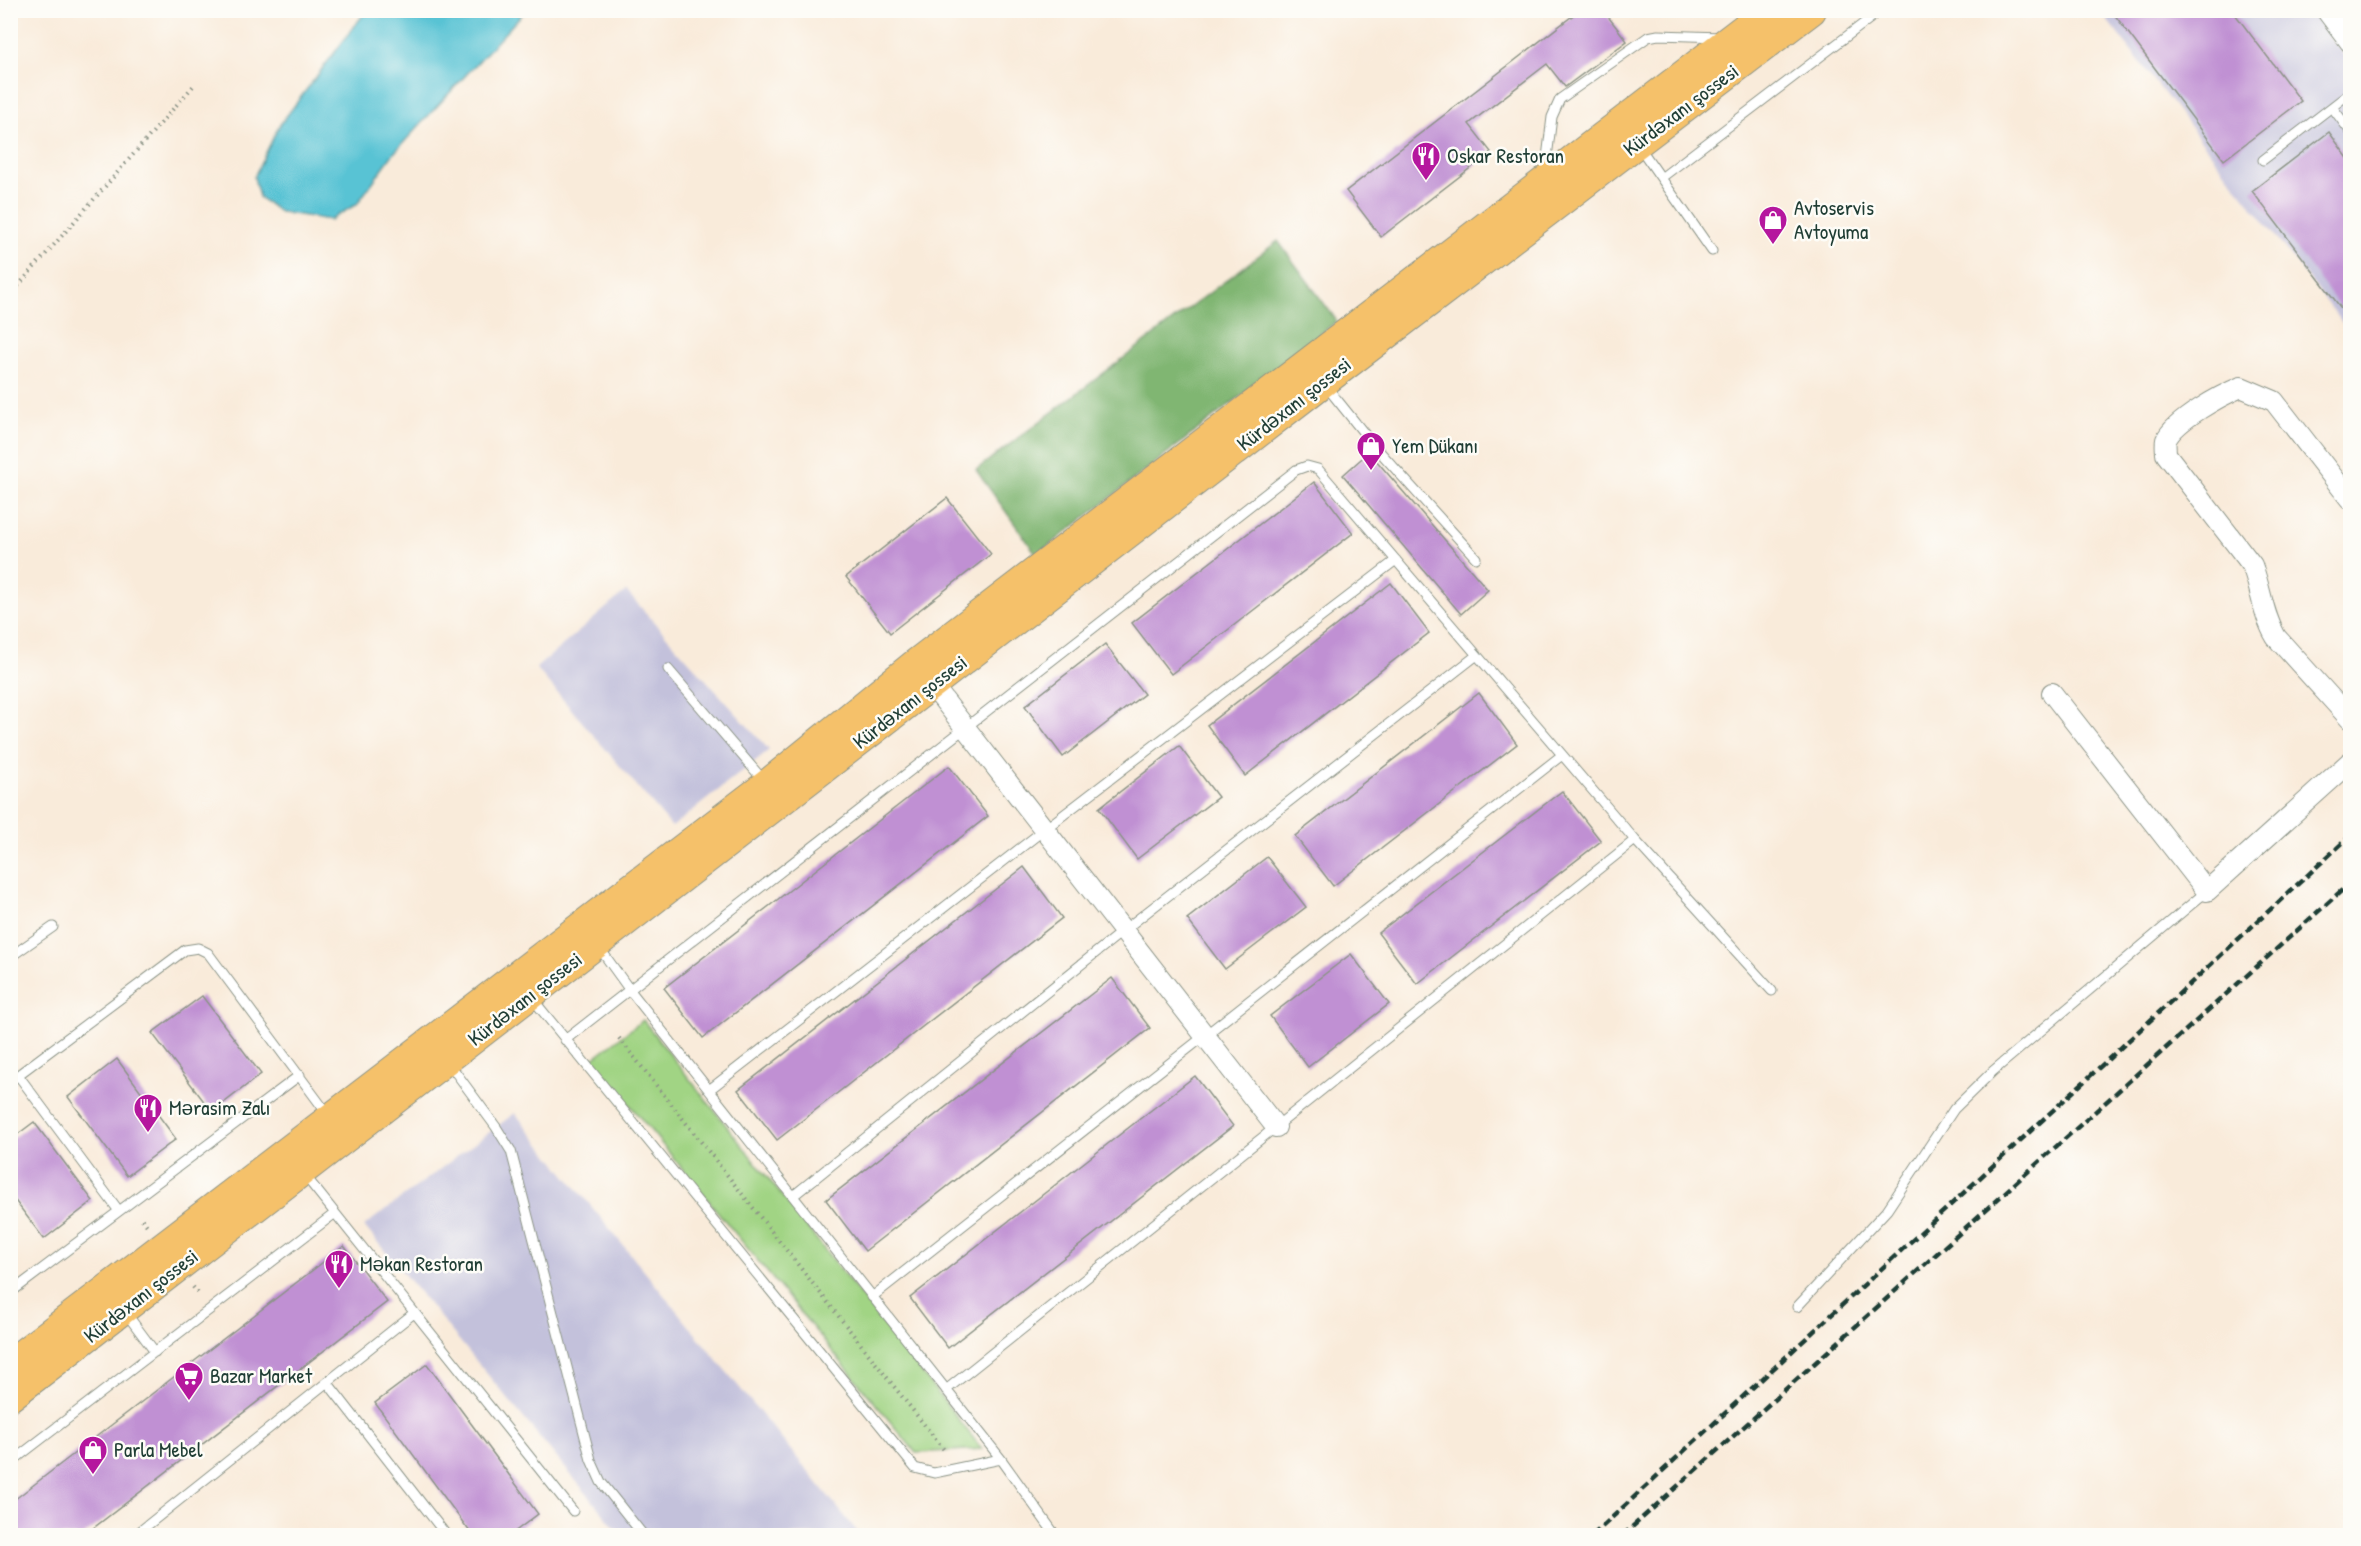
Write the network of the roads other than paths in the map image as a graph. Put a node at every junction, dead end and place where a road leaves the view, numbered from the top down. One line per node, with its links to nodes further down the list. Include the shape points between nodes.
1 (1811, 10): 4 (main road, Kürdəxanı şossesi)
2 (2326, 10): 5 (street)
3 (1872, 16): 11 (lane)
4 (1751, 32): 9 (main road, Kürdəxanı şossesi); 12 (main road, Kürdəxanı şossesi); 12 (lane, via 1648,37 1560,99 1552,117)
5 (2350, 42)
6 (2350, 93): 7 (lane)
7 (2332, 107): 8 (lane); 10 (lane)
8 (2350, 131)
9 (1636, 143): 11 (lane); 14 (main road, Kürdəxanı şossesi)
10 (2264, 160)
11 (1661, 178): 13 (lane)
12 (1544, 182): 20 (main road, Kürdəxanı şossesi)
13 (1712, 251)
14 (1323, 382): 16 (lane, via 1371,442); 20 (main road, Kürdəxanı şossesi)
15 (2350, 499): 22 (street, via 2274,400 2241,387 2218,397 2176,428 2166,441 2166,454 2252,565 2267,622 2276,637)
16 (1476, 558)
17 (1396, 560): 18 (lane); 23 (lane, via 1318,469 1307,466 1296,470); 27 (lane)
18 (1477, 655): 24 (lane); 31 (lane)
19 (668, 669): 26 (lane)
20 (925, 675): 23 (street); 26 (main road, Kürdəxanı şossesi); 32 (main road, Kürdəxanı şossesi)
21 (2052, 693): 29 (street)
22 (2350, 719)
23 (965, 726): 27 (street); 34 (lane)
24 (1562, 754): 28 (lane); 37 (lane)
25 (2350, 762): 29 (street)
26 (767, 785): 43 (main road, Kürdəxanı şossesi)
27 (1045, 829): 31 (street); 42 (lane)
28 (1635, 840): 35 (lane); 44 (lane)
29 (2207, 891): 51 (lane, via 1954,1108 1887,1210)
30 (53, 927): 33 (lane)
31 (1124, 930): 37 (street); 46 (lane)
32 (596, 944): 34 (lane); 36 (main road, Kürdəxanı şossesi)
33 (12, 954)
34 (629, 989): 38 (lane); 42 (lane)
35 (1772, 991)
36 (530, 995): 38 (lane); 39 (main road, Kürdəxanı şossesi)
37 (1204, 1034): 44 (street); 50 (lane)
38 (565, 1040): 59 (lane, via 915,1468 934,1473)
39 (446, 1060): 45 (main road, Kürdəxanı şossesi); 64 (lane, via 511,1151 591,1460 601,1482)
40 (300, 1075): 41 (lane, via 208,952 198,948 184,950); 43 (lane); 47 (lane)
41 (14, 1078): 47 (lane)
42 (709, 1090): 46 (lane)
43 (331, 1118): 55 (main road, Kürdəxanı şossesi)
44 (1276, 1127): 57 (lane)
45 (301, 1171): 48 (lane); 52 (main road, Kürdəxanı şossesi)
46 (793, 1196): 50 (lane)
47 (119, 1211): 49 (lane)
48 (334, 1214): 53 (lane); 54 (lane)
49 (10, 1293)
50 (872, 1296): 57 (lane)
51 (1797, 1307)
52 (123, 1310): 54 (lane); 58 (main road, Kürdəxanı şossesi)
53 (414, 1313): 56 (lane); 61 (lane)
54 (155, 1352): 60 (lane)
55 (10, 1364)
56 (327, 1382): 62 (lane); 63 (lane)
57 (946, 1390): 59 (lane)
58 (10, 1396)
59 (1000, 1459): 65 (lane)
60 (10, 1463)
61 (573, 1511)
62 (134, 1536)
63 (447, 1536)
64 (644, 1536)
65 (1056, 1536)

